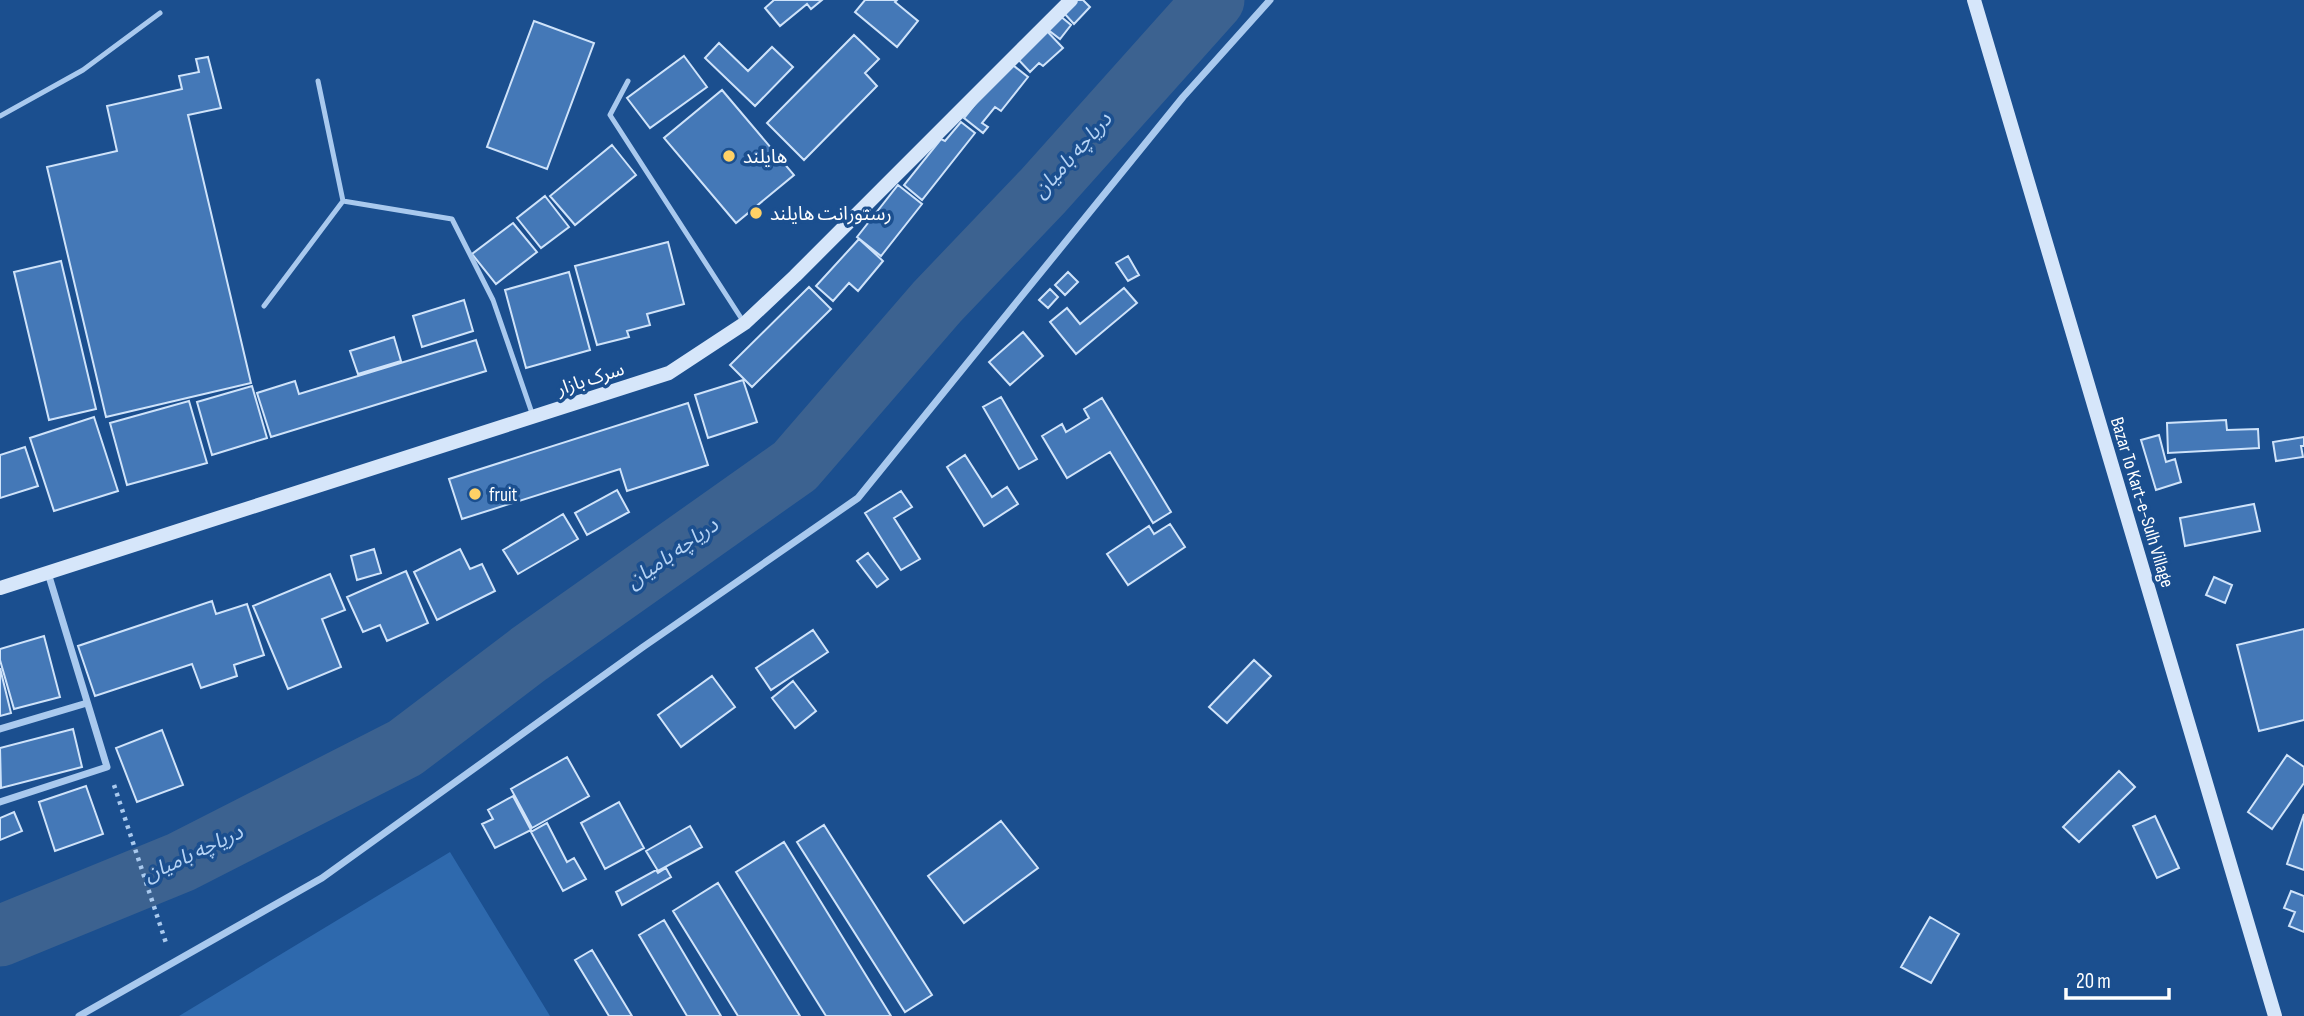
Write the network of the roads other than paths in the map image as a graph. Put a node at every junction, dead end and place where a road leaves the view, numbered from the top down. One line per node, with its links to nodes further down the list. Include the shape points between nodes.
1 (1070, 0): 10 (main road, سرک بازار)
2 (1270, 0): 17 (street, via 1183,97 858,498 322,878)
3 (1973, 0): 18 (main road, Bazar To Kart-e-Sulh Village)
4 (160, 13): 7 (lane, via 83,70)
5 (318, 81): 8 (lane)
6 (628, 81): 10 (lane, via 610,115)
7 (0, 116)
8 (343, 201): 9 (lane); 11 (lane, via 452,219 493,300)
9 (264, 306)
10 (745, 323): 11 (main road, سرک بازار, via 669,373)
11 (533, 416): 12 (main road, سرک بازار)
12 (47, 572): 13 (main road, سرک بازار); 14 (street)
13 (0, 588)
14 (87, 703): 15 (street); 16 (street, via 107,766)
15 (0, 729)
16 (0, 802)
17 (79, 1016)
18 (2275, 1016)

